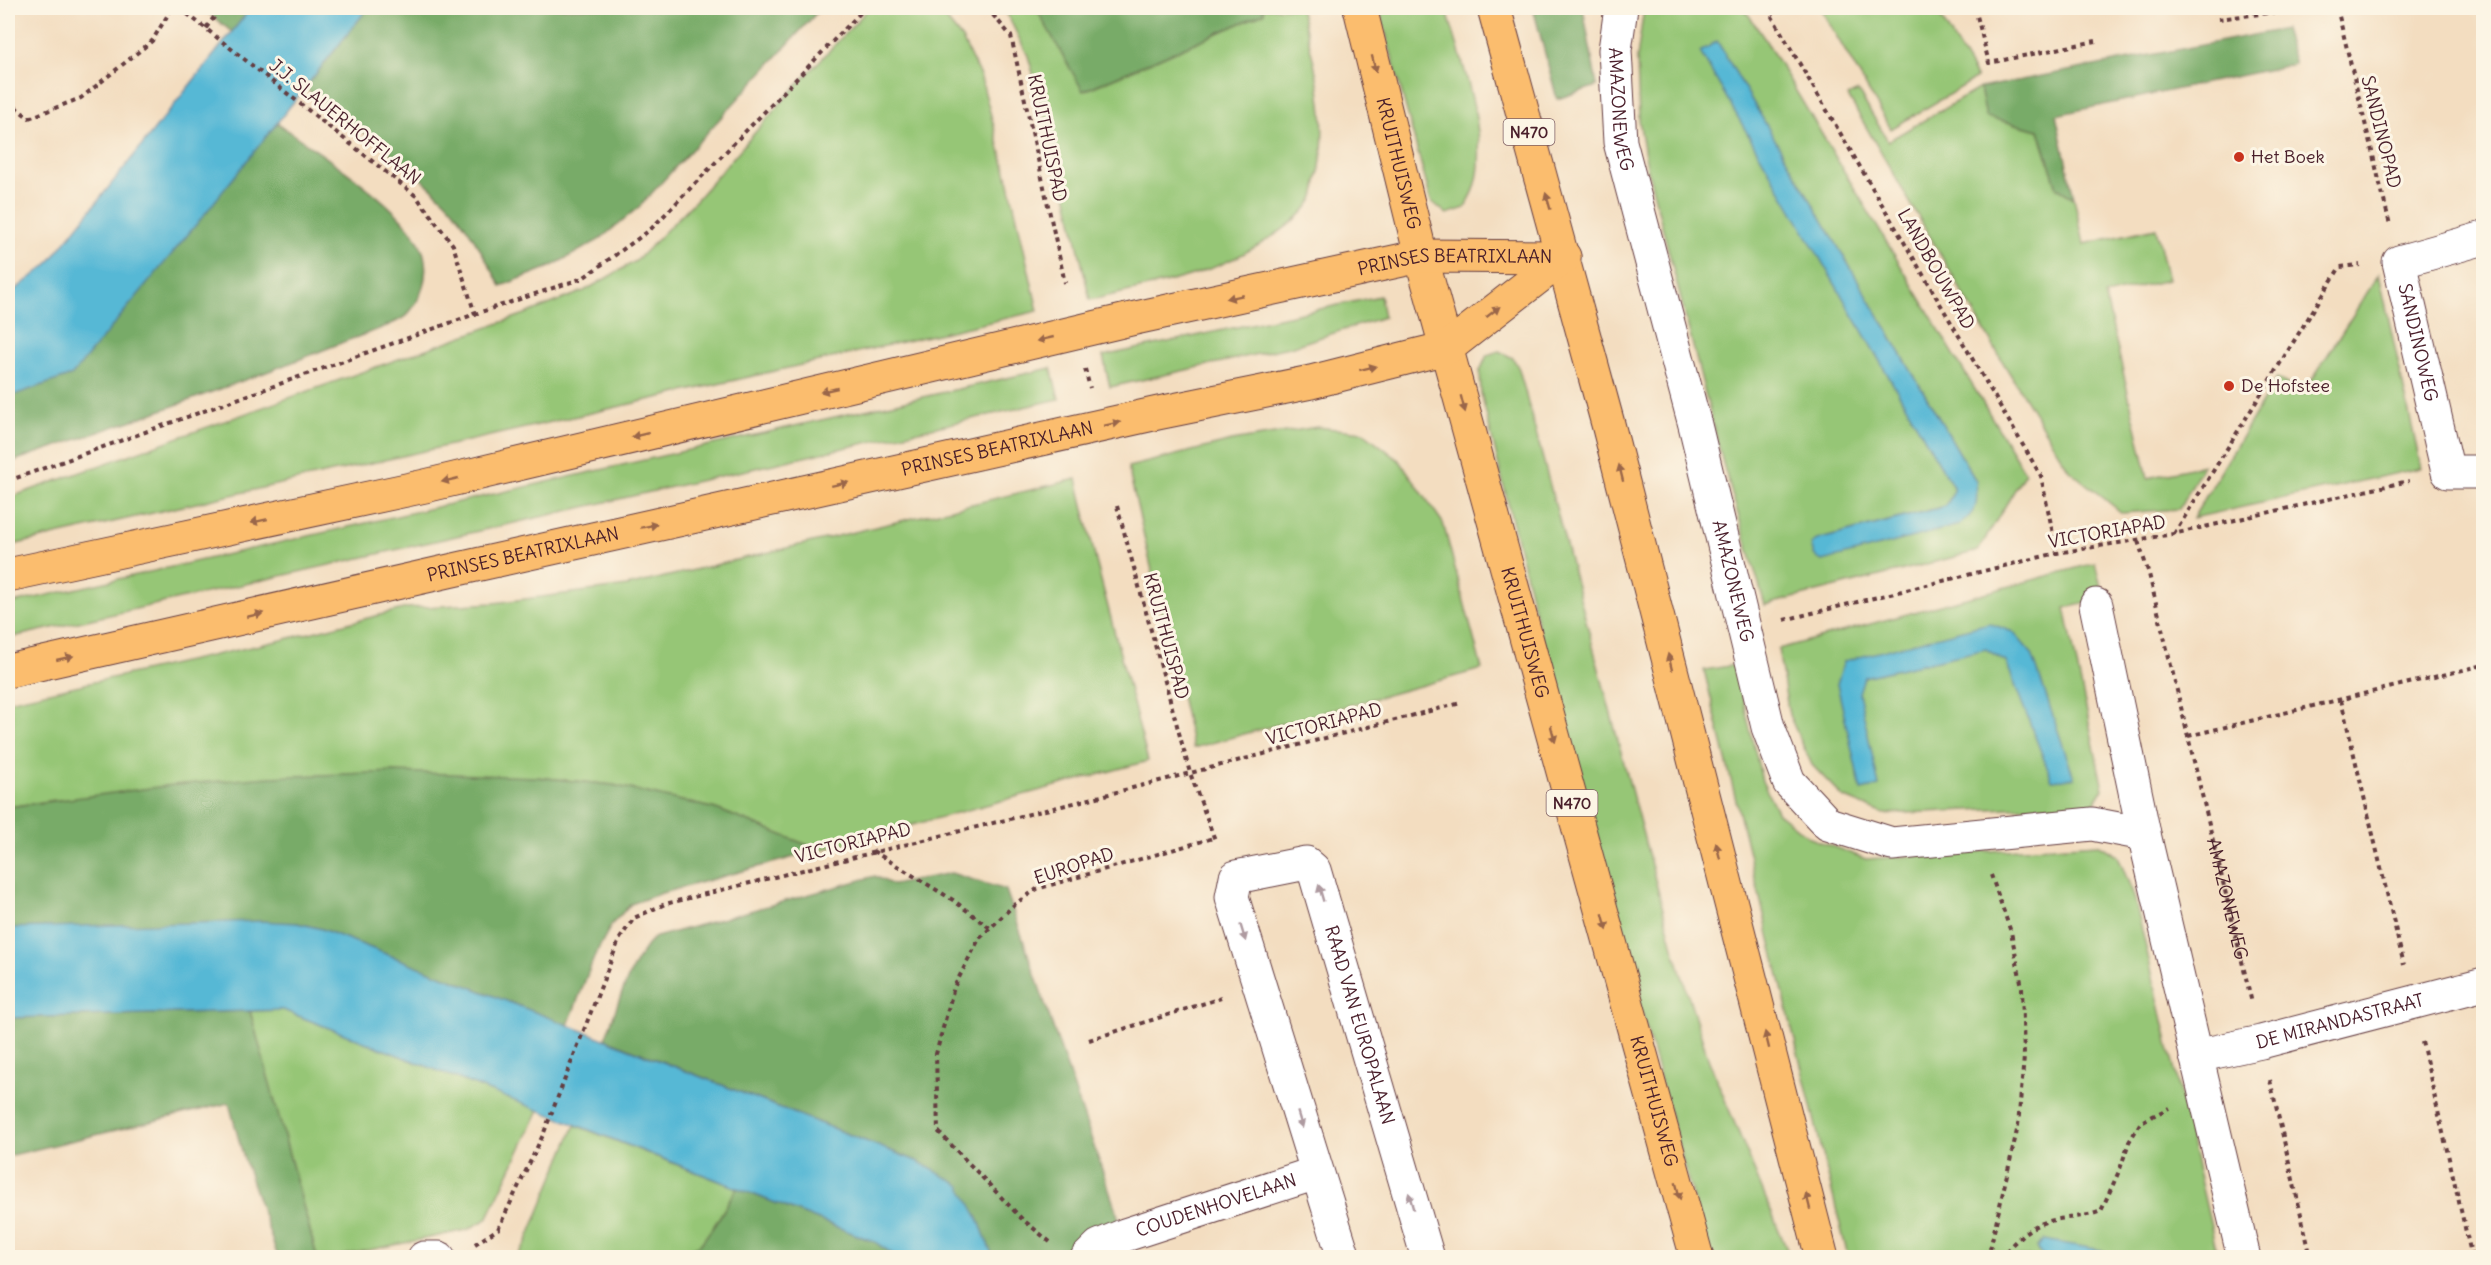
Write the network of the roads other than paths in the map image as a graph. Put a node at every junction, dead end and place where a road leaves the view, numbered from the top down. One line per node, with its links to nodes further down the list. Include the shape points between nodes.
1 (1360, 8): 5 (main road, KRUITHUISWEG / N470, one-way to 5)
2 (1494, 8): 6 (main road, N470, one-way to 2)
3 (1621, 8): 12 (street, AMAZONEWEG, via 1615,50 1620,142 1692,413 1768,727 1788,782 1828,824 1892,844 2092,824)
4 (2484, 238): 8 (street, SANDINOWEG, via 2399,262 2448,472)
5 (1421, 256): 6 (main road, PRINSES BEATRIXLAAN); 7 (main road, KRUITHUISWEG / N470); 9 (main road, PRINSES BEATRIXLAAN, one-way to 9, via 1131,319 425,486)
6 (1564, 257): 7 (main road, PRINSES BEATRIXLAAN, one-way to 6); 22 (main road, N470, one-way to 6)
7 (1447, 348): 11 (main road, PRINSES BEATRIXLAAN, one-way to 7, via 1311,382); 21 (main road, KRUITHUISWEG / N470, one-way to 21)
8 (2484, 472)
9 (8, 575)
10 (2096, 605): 12 (street)
11 (8, 671)
12 (2144, 834): 14 (street)
13 (2484, 984): 14 (street, DE MIRANDASTRAAT)
14 (2196, 1056): 23 (street)
15 (1316, 1173): 18 (street, COUDENHOVELAAN, via 1125,1235 1099,1246); 19 (street); 20 (street, RAAD VAN EUROPALAAN, one-way to 15, via 1314,870 1306,863 1236,877 1232,897)
16 (424, 1257): 17 (street)
17 (439, 1257)
18 (1087, 1257)
19 (1344, 1257)
20 (1428, 1257)
21 (1696, 1257)
22 (1822, 1257)
23 (2244, 1257)

